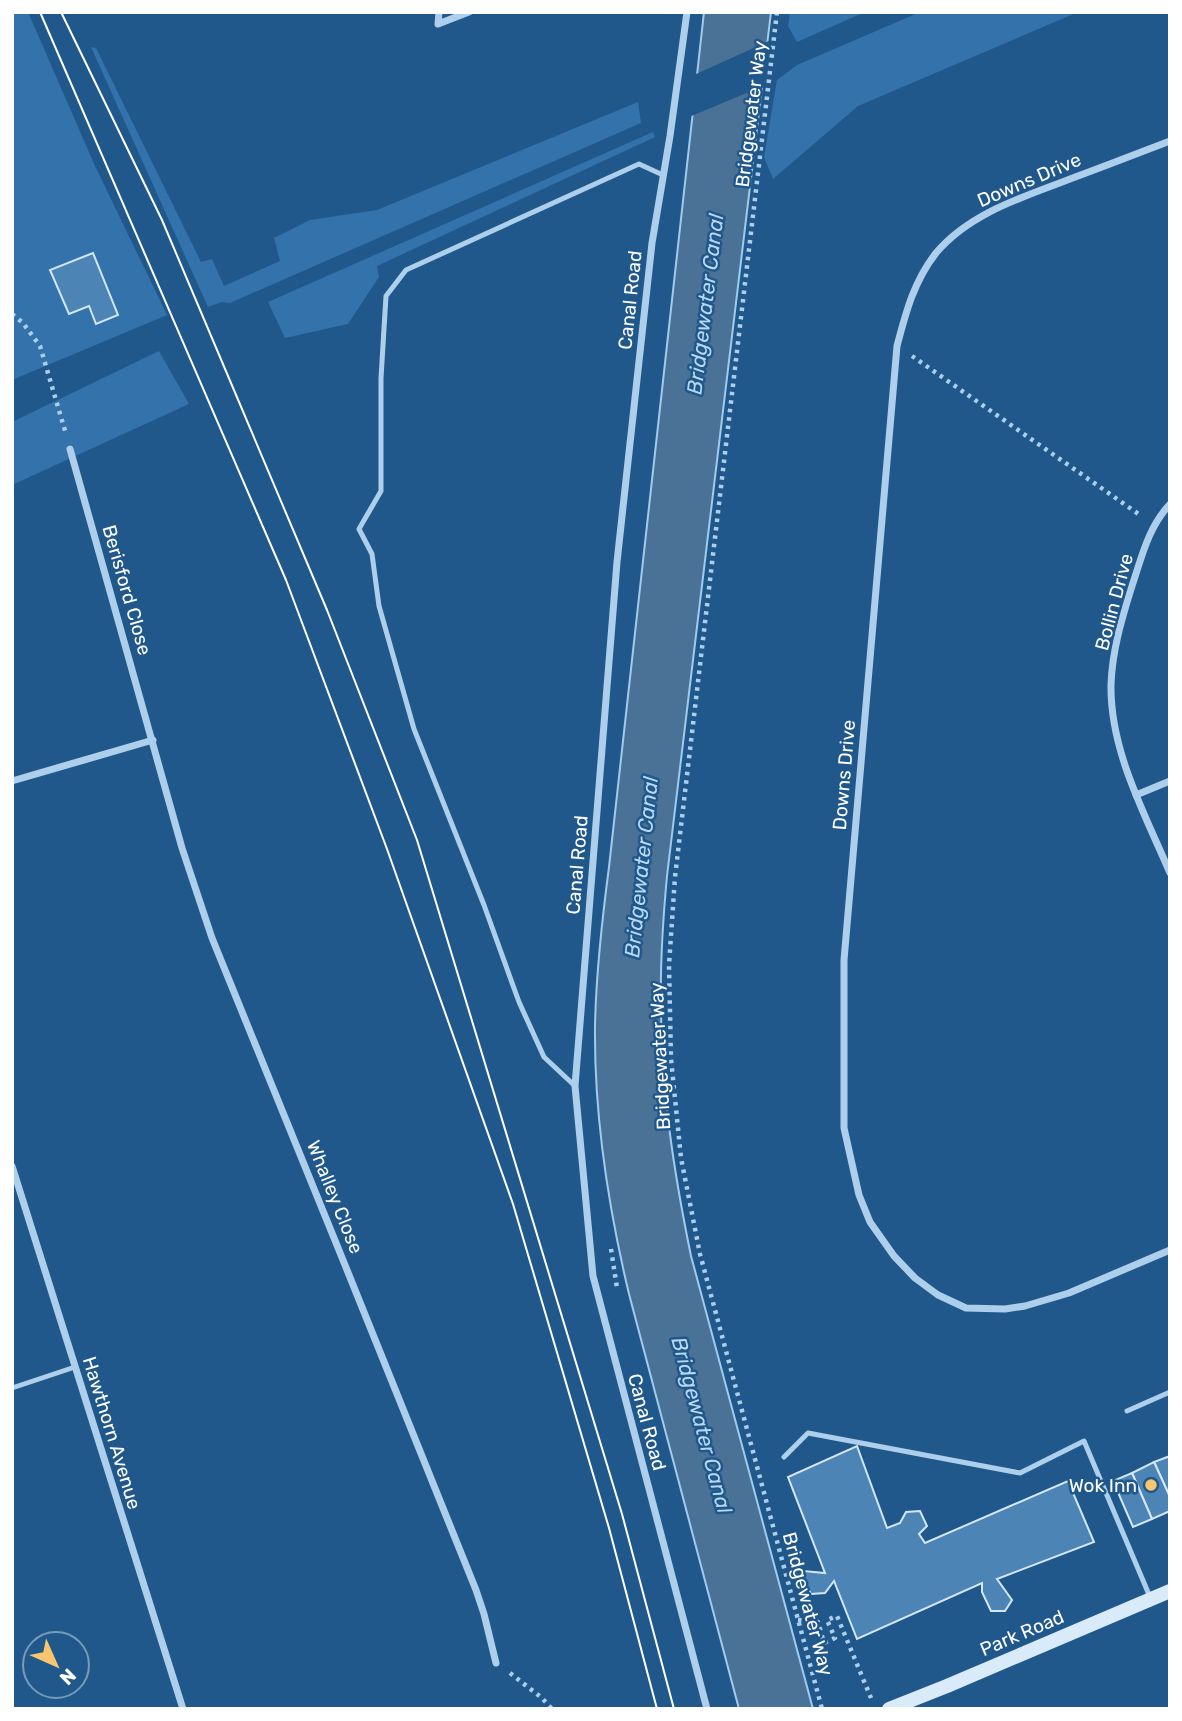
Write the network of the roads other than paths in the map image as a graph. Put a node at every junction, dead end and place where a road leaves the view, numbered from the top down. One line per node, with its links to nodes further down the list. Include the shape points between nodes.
1 (439, 12): 2 (street, via 438,24)
2 (469, 12)
3 (687, 12): 5 (street, Canal Road)
4 (1170, 141): 15 (street, Downs Drive, via 1005,204 974,221 936,253 911,296 897,346 844,960 844,1128 870,1222 915,1278 966,1308 1005,1309 1069,1293)
5 (663, 175): 13 (street, Canal Road, via 617,562); 13 (lane, via 639,164 407,270 386,296 381,491 359,529 372,554 379,606 414,729 519,1002 544,1057)
6 (70, 449): 8 (street, Berisford Close)
7 (1170, 504): 11 (street, Bollin Drive, via 1153,524 1144,548 1117,635 1111,683 1119,746)
8 (152, 740): 10 (street); 23 (street, Whalley Close, via 212,938 476,1590)
9 (1170, 780): 11 (street)
10 (12, 781)
11 (1136, 795): 12 (street, Bollin Drive)
12 (1170, 873)
13 (575, 1086): 25 (street, Canal Road, via 593,1276)
14 (12, 1166): 16 (street, Hawthorn Avenue)
15 (1170, 1250)
16 (75, 1367): 17 (lane); 24 (street, Hawthorn Avenue)
17 (12, 1388)
18 (1170, 1392): 19 (lane)
19 (1127, 1411)
20 (784, 1457): 22 (lane, via 808,1433 1020,1473 1084,1441)
21 (1170, 1591): 22 (main road, Park Road)
22 (1151, 1598): 26 (main road, Park Road)
23 (496, 1663)
24 (183, 1709)
25 (706, 1709)
26 (889, 1709)

